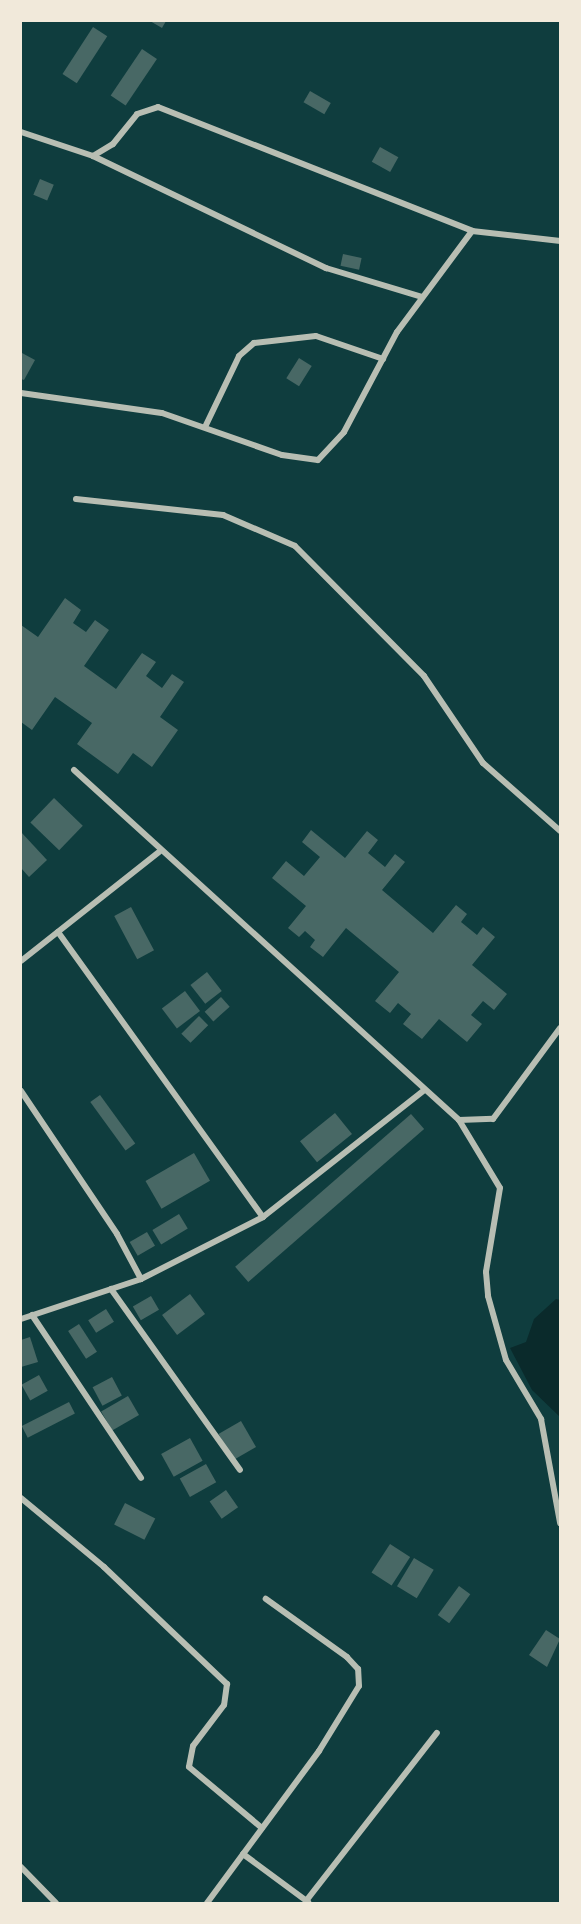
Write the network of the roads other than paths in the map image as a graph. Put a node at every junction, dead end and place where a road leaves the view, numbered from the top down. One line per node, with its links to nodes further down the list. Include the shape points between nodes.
1 (21, 132): 2 (street)
2 (93, 156): 3 (street, via 113,144 136,114 158,107); 5 (street, via 326,268)
3 (472, 231): 4 (street); 5 (street)
4 (560, 241)
5 (422, 297): 6 (street)
6 (383, 359): 8 (street, via 316,336 254,343 239,356); 8 (street, via 344,432 318,460 282,454)
7 (21, 393): 8 (street, via 123,405)
8 (206, 425)
9 (76, 499): 11 (street, via 223,515 295,546 424,676 483,763)
10 (74, 770): 12 (street)
11 (560, 831)
12 (159, 852): 13 (street); 17 (street)
13 (58, 932): 14 (street); 19 (street)
14 (21, 961)
15 (560, 1028): 18 (street, via 493,1119)
16 (21, 1091): 20 (street, via 117,1234)
17 (423, 1091): 18 (street); 19 (street)
18 (459, 1120): 27 (street, via 500,1188 486,1272 488,1296 506,1360 541,1419)
19 (263, 1217): 20 (street)
20 (141, 1279): 21 (street)
21 (111, 1289): 22 (street); 24 (street)
22 (32, 1315): 23 (street); 25 (street)
23 (21, 1318)
24 (240, 1470)
25 (141, 1478)
26 (21, 1498): 30 (street, via 104,1567 227,1684 224,1705 193,1746 189,1767)
27 (560, 1523)
28 (266, 1599): 30 (street, via 347,1657 360,1679 319,1752)
29 (436, 1733): 33 (street)
30 (262, 1828): 31 (street)
31 (243, 1854): 33 (street); 35 (street)
32 (21, 1867): 34 (street)
33 (308, 1902)
34 (56, 1903)
35 (207, 1903)

